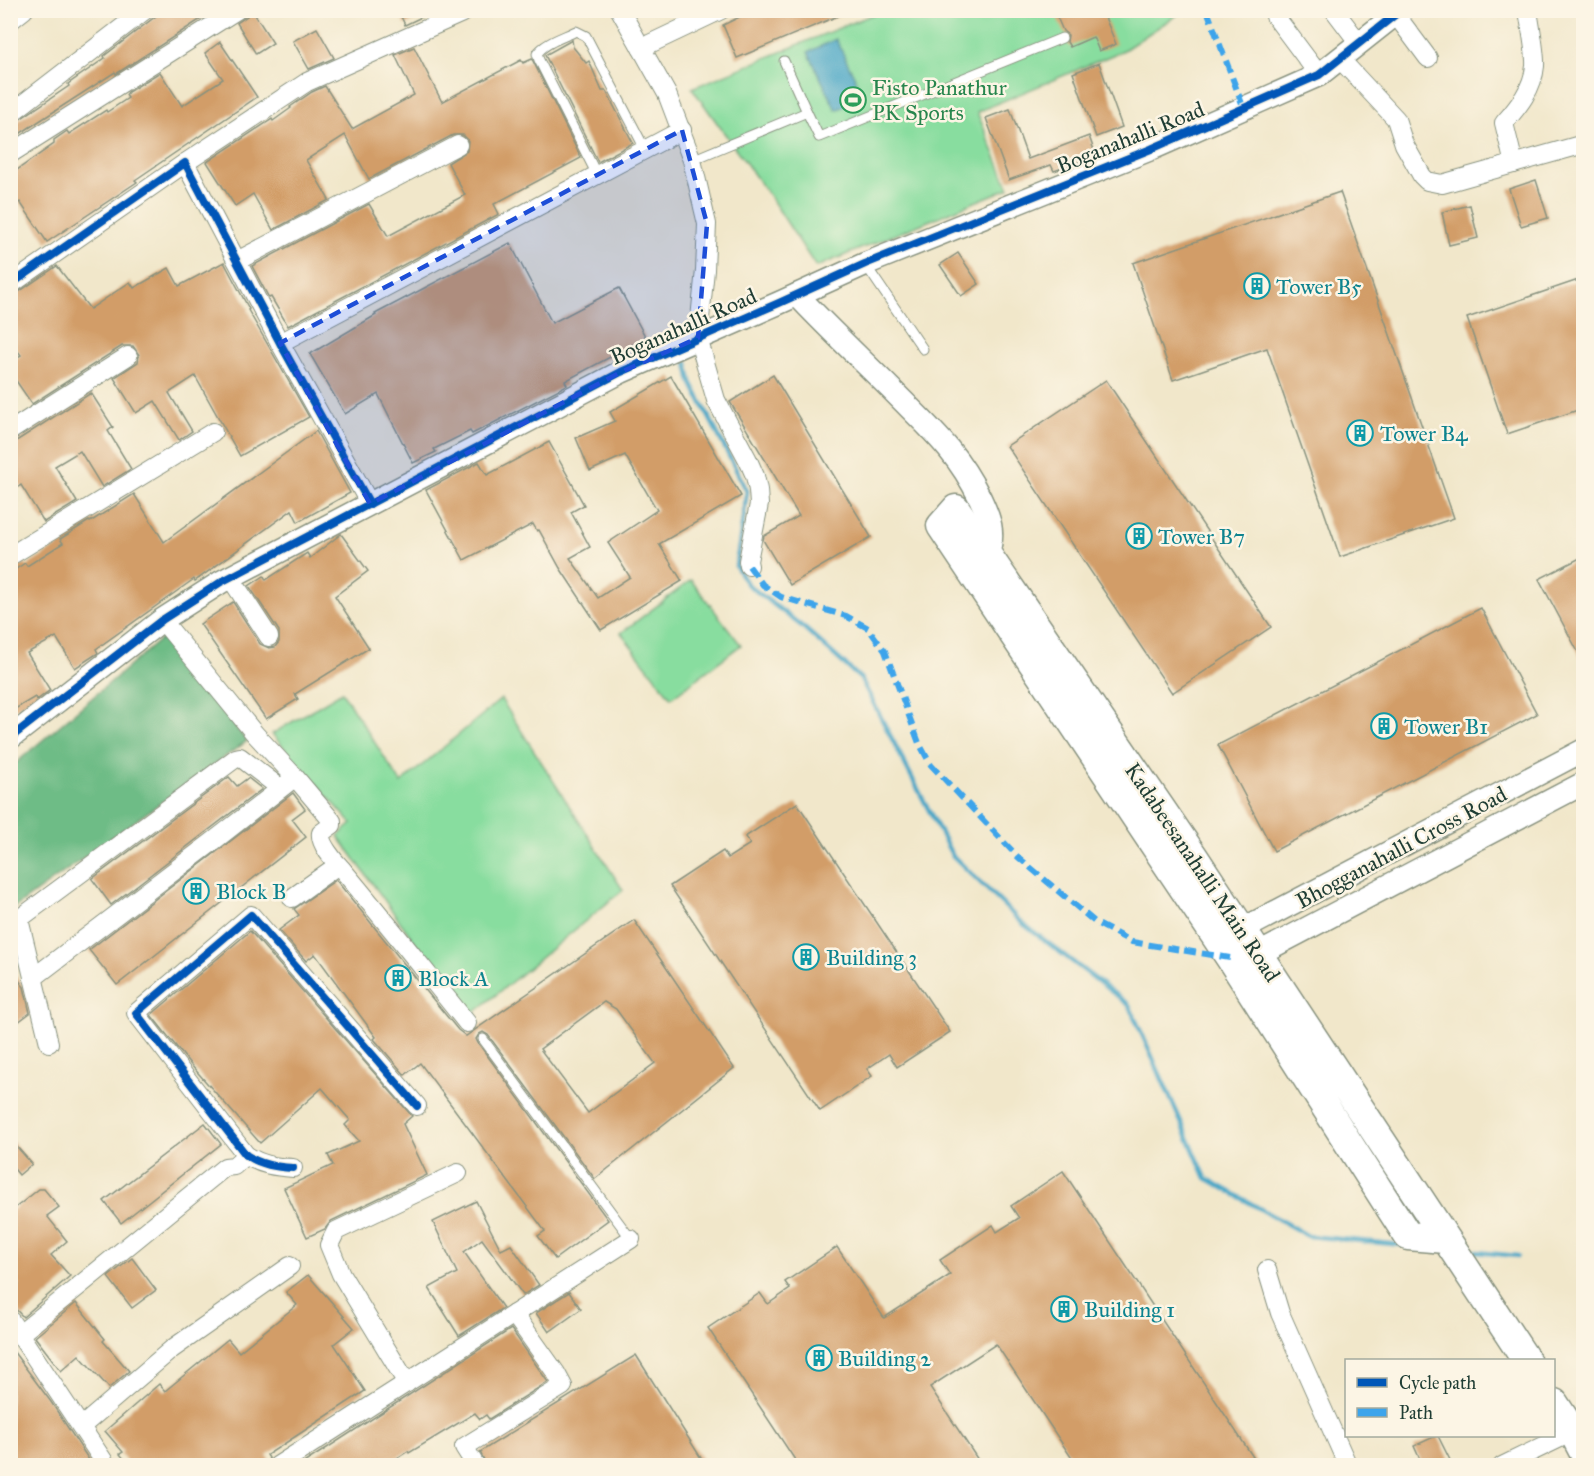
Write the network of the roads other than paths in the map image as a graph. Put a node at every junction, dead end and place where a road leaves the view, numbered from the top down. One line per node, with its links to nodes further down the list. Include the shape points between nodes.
1 (24, 10): 11 (street)
2 (145, 10): 20 (street)
3 (237, 10): 25 (street)
4 (620, 10): 14 (street)
5 (721, 10): 14 (street)
6 (1334, 10): 13 (street)
7 (1528, 10): 28 (street, via 1535,66 1521,103 1503,123)
8 (462, 13): 27 (street, via 307,82)
9 (1399, 13): 13 (street, Boganahalli Road); 16 (street)
10 (1275, 16): 18 (street)
11 (10, 21)
12 (1062, 38): 19 (lane, via 819,137)
13 (1359, 43): 15 (street, Boganahalli Road)
14 (641, 48): 21 (street, via 667,94)
15 (1340, 58): 18 (street, Boganahalli Road); 28 (street, via 1396,119 1404,144 1427,181 1442,184)
16 (1428, 58)
17 (784, 61): 19 (lane)
18 (1319, 75): 31 (street, Boganahalli Road, via 1151,149)
19 (807, 112): 26 (lane)
20 (10, 114)
21 (676, 133): 24 (street); 26 (street)
22 (1584, 144): 28 (street)
23 (458, 145): 30 (street)
24 (645, 149): 29 (street); 29 (lane, via 586,36 576,31 547,45 539,50 539,60)
25 (10, 154)
26 (692, 160): 34 (street, via 707,224)
27 (185, 163): 30 (street); 32 (street)
28 (1514, 164)
29 (597, 175): 35 (street)
30 (237, 261): 35 (street)
31 (865, 264): 33 (street, Boganahalli Road); 36 (lane)
32 (10, 285)
33 (797, 295): 34 (street, Boganahalli Road); 41 (street, via 923,418 956,456 972,481 993,533)
34 (699, 338): 40 (street, Boganahalli Road, via 621,372); 43 (street, via 716,400 748,460 758,490)
35 (280, 343): 40 (street)
36 (923, 349)
37 (128, 356): 38 (street)
38 (10, 431)
39 (213, 432): 42 (street)
40 (370, 504): 44 (street, Boganahalli Road)
41 (987, 554): 54 (main road, Kadabeesanahalli Main Road); 54 (main road, Kadabeesanahalli Main Road, via 949,518)
42 (10, 556)
43 (749, 566)
44 (230, 577): 45 (street, Boganahalli Road); 46 (street)
45 (162, 620): 47 (street, Boganahalli Road); 49 (street)
46 (269, 637)
47 (10, 738)
48 (1584, 750): 54 (street, Bhogganahalli Cross Road)
49 (295, 777): 51 (street); 52 (street, via 332,821 320,837)
50 (1584, 783): 54 (street, Bhogganahalli Cross Road)
51 (280, 788): 55 (street); 55 (street, via 240,757 236,758 19,919)
52 (338, 865): 53 (street); 56 (street)
53 (292, 898)
54 (1238, 948): 64 (main road, Kadabeesanahalli Main Road); 64 (main road, Kadabeesanahalli Main Road, via 1408,1236)
55 (33, 978): 58 (street)
56 (467, 1023)
57 (483, 1039): 63 (lane)
58 (49, 1043)
59 (417, 1106): 60 (street, via 251,915 136,1013)
60 (243, 1152): 61 (street, via 255,1161); 68 (street, via 234,1166 225,1167)
61 (293, 1168)
62 (458, 1173): 70 (street, via 336,1231 329,1245 341,1274)
63 (631, 1239): 67 (street)
64 (1445, 1239): 69 (main road, Kadabeesanahalli Main Road)
65 (290, 1266): 72 (street, via 172,1349)
66 (1267, 1270): 77 (street, via 1280,1313)
67 (514, 1314): 70 (street); 76 (street, via 565,1389 464,1447)
68 (15, 1327): 72 (street)
69 (1525, 1359)
70 (406, 1383): 75 (street)
71 (1555, 1404): 73 (main road)
72 (82, 1426): 74 (street)
73 (1580, 1437): 78 (street)
74 (107, 1466)
75 (277, 1466)
76 (476, 1466)
77 (1348, 1466)
78 (1502, 1466)

